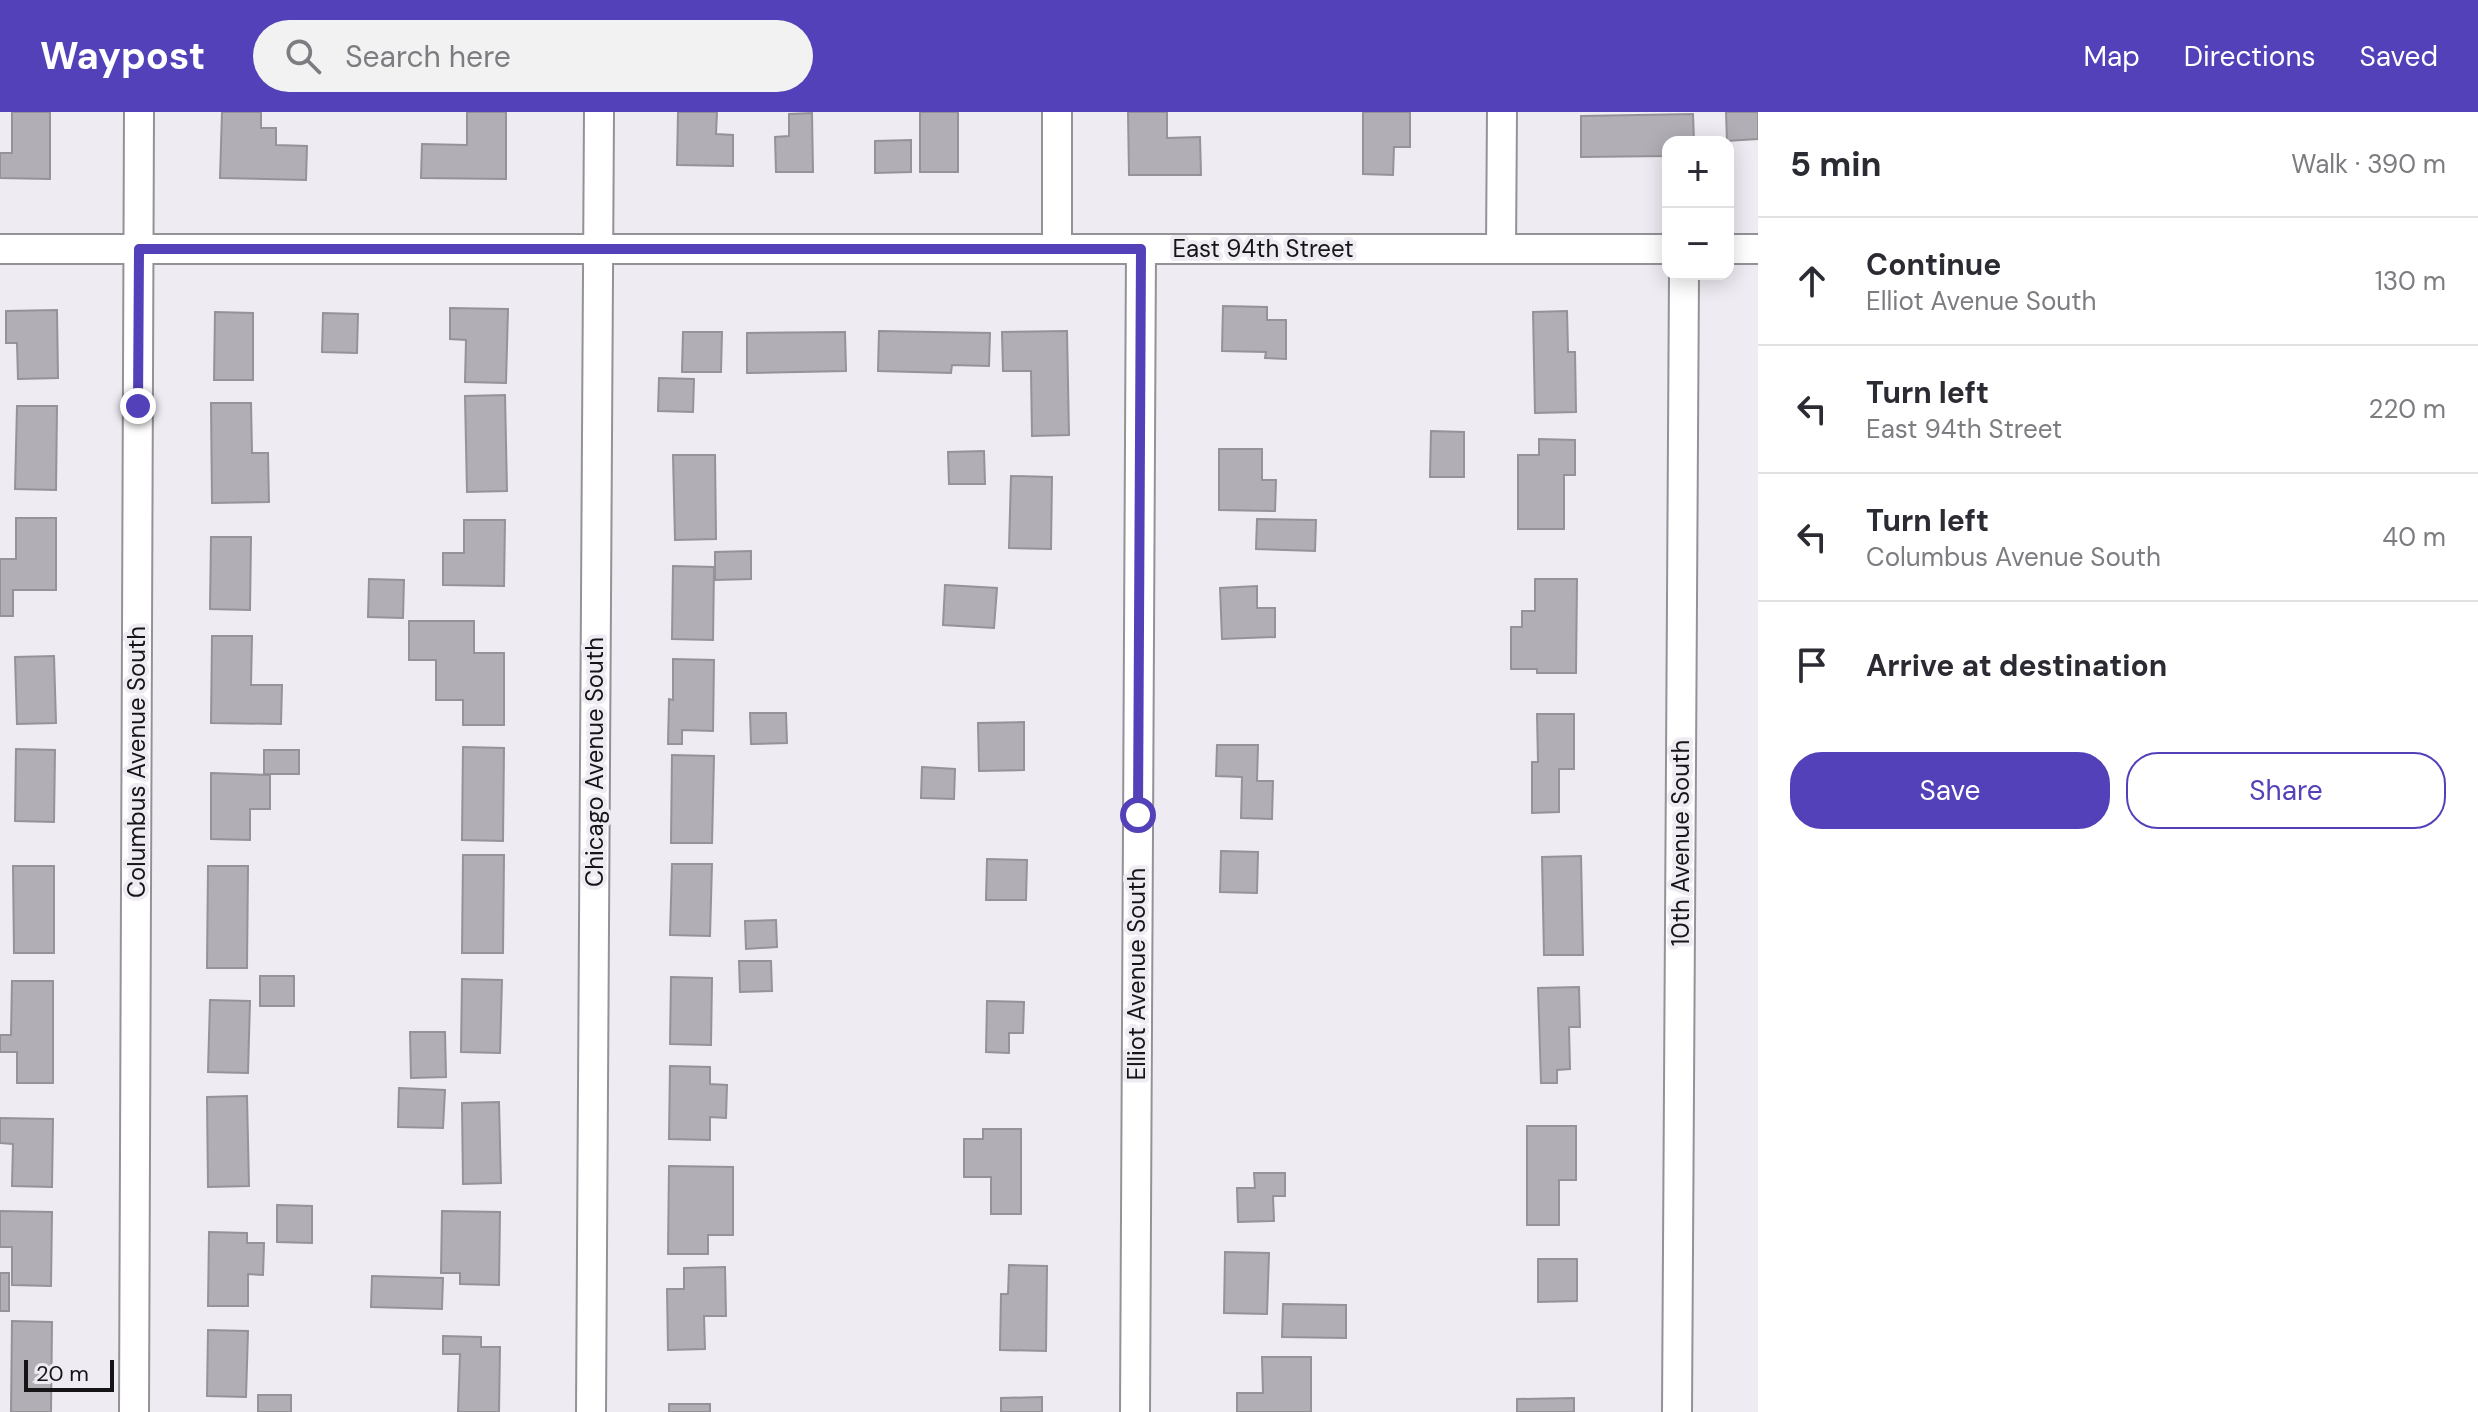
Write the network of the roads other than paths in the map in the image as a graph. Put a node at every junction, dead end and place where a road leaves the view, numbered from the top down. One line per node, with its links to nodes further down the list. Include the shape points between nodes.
1 (139, 112): 6 (street, Columbus Avenue South)
2 (599, 112): 7 (street, Chicago Avenue South)
3 (1057, 112): 8 (street)
4 (1502, 112): 10 (street)
5 (0, 249): 6 (street, East 94th Street)
6 (139, 249): 7 (street, East 94th Street); 15 (street, Columbus Avenue South)
7 (599, 249): 8 (street, East 94th Street); 16 (street, Chicago Avenue South)
8 (1057, 249): 9 (street, East 94th Street)
9 (1141, 249): 10 (street, East 94th Street); 17 (street, Elliot Avenue South)
10 (1501, 249): 11 (street, East 94th Street)
11 (1662, 249)
12 (1734, 249): 13 (street)
13 (1758, 249)
14 (1684, 280): 18 (street, 10th Avenue South)
15 (134, 1412)
16 (591, 1412)
17 (1135, 1412)
18 (1677, 1412)

